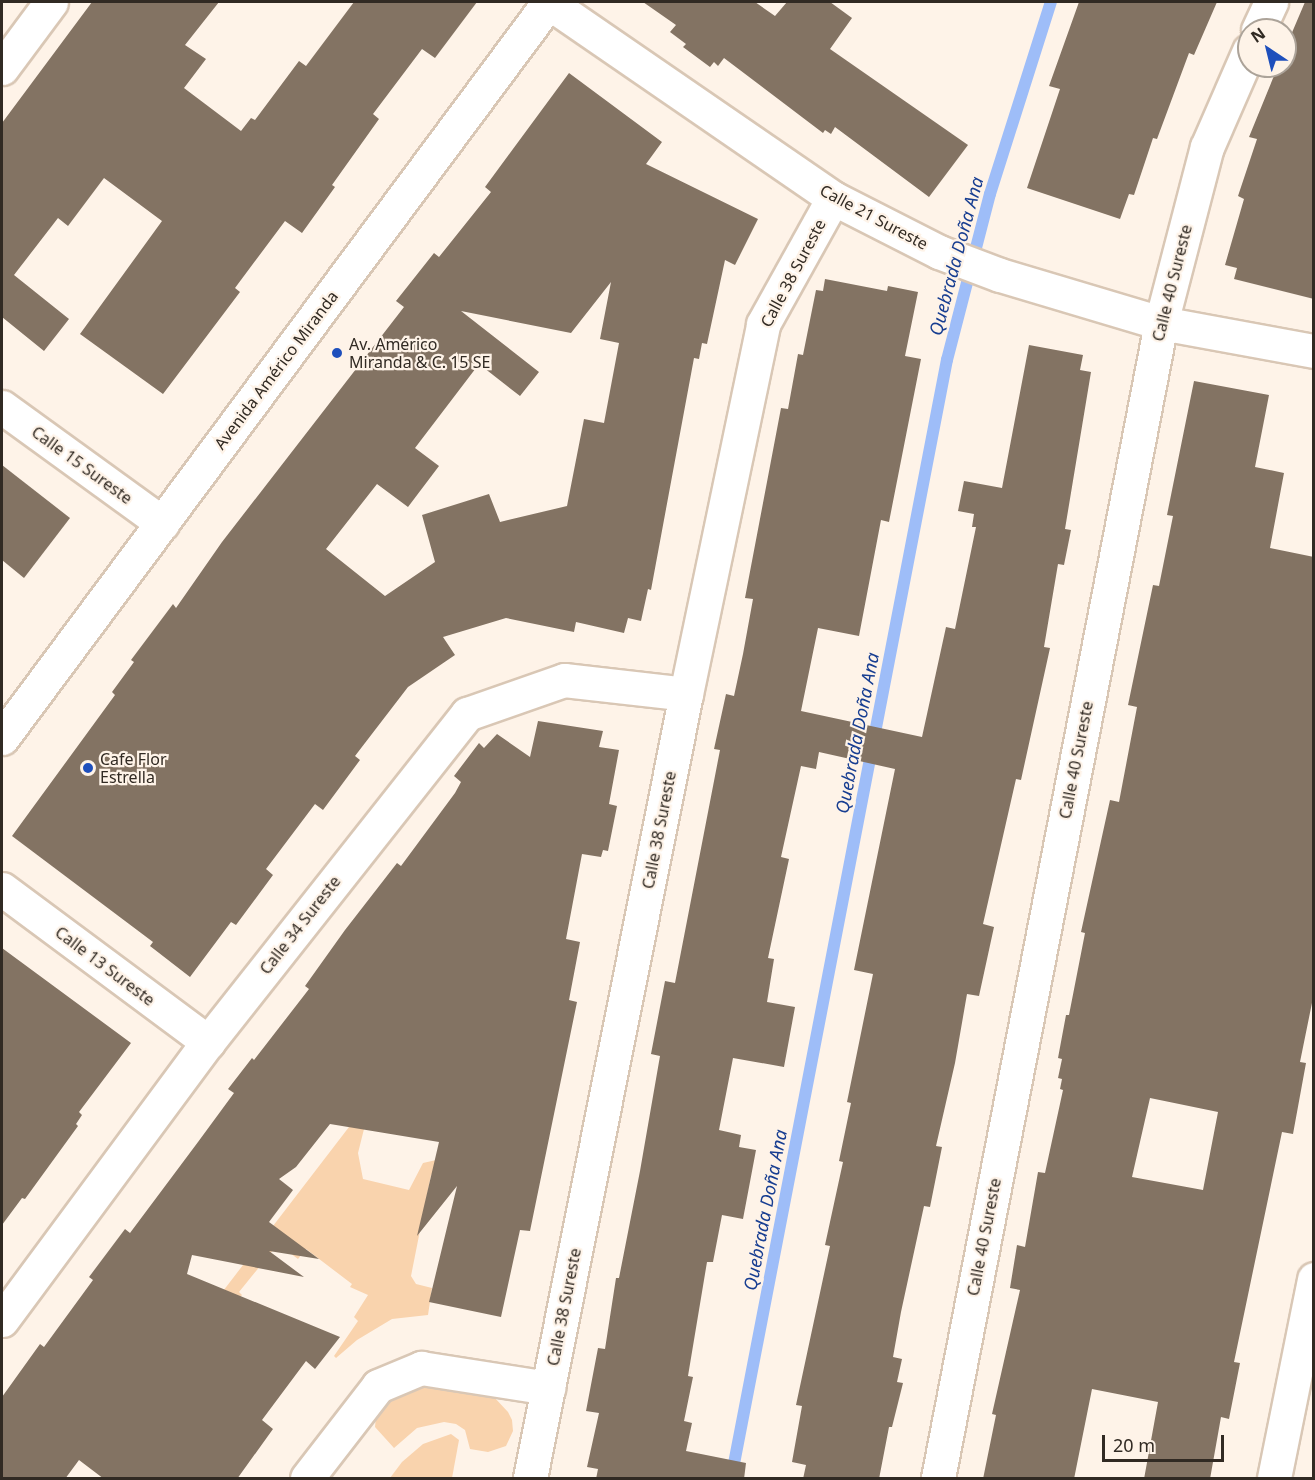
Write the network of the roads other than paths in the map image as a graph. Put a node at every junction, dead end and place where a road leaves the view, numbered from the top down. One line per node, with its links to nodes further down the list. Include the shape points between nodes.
1 (51, 2): 5 (street)
2 (549, 2): 7 (street, Calle 21 Sureste); 11 (street, Avenida Américo Miranda)
3 (1271, 2): 4 (street)
4 (1264, 18)
5 (2, 68)
6 (1237, 78): 8 (street, Calle 40 Sureste, via 1207,147)
7 (833, 198): 8 (street, Calle 21 Sureste, via 939,252 1000,275); 12 (street, Calle 38 Sureste, via 763,324)
8 (1161, 323): 9 (street, Calle 21 Sureste); 21 (street, Calle 40 Sureste)
9 (1314, 351)
10 (2, 407): 11 (street, Calle 15 Sureste)
11 (162, 523): 13 (street, Avenida Américo Miranda)
12 (686, 694): 15 (street, Calle 34 Sureste, via 564,680 467,714); 18 (street, Calle 38 Sureste)
13 (2, 738)
14 (2, 889): 15 (street, Calle 13 Sureste)
15 (208, 1042): 17 (street, Calle 34 Sureste)
16 (1314, 1279): 22 (street)
17 (2, 1320)
18 (548, 1388): 19 (street, via 421,1368 378,1386); 20 (street, Calle 38 Sureste)
19 (307, 1479)
20 (530, 1479)
21 (938, 1479)
22 (1274, 1479)

